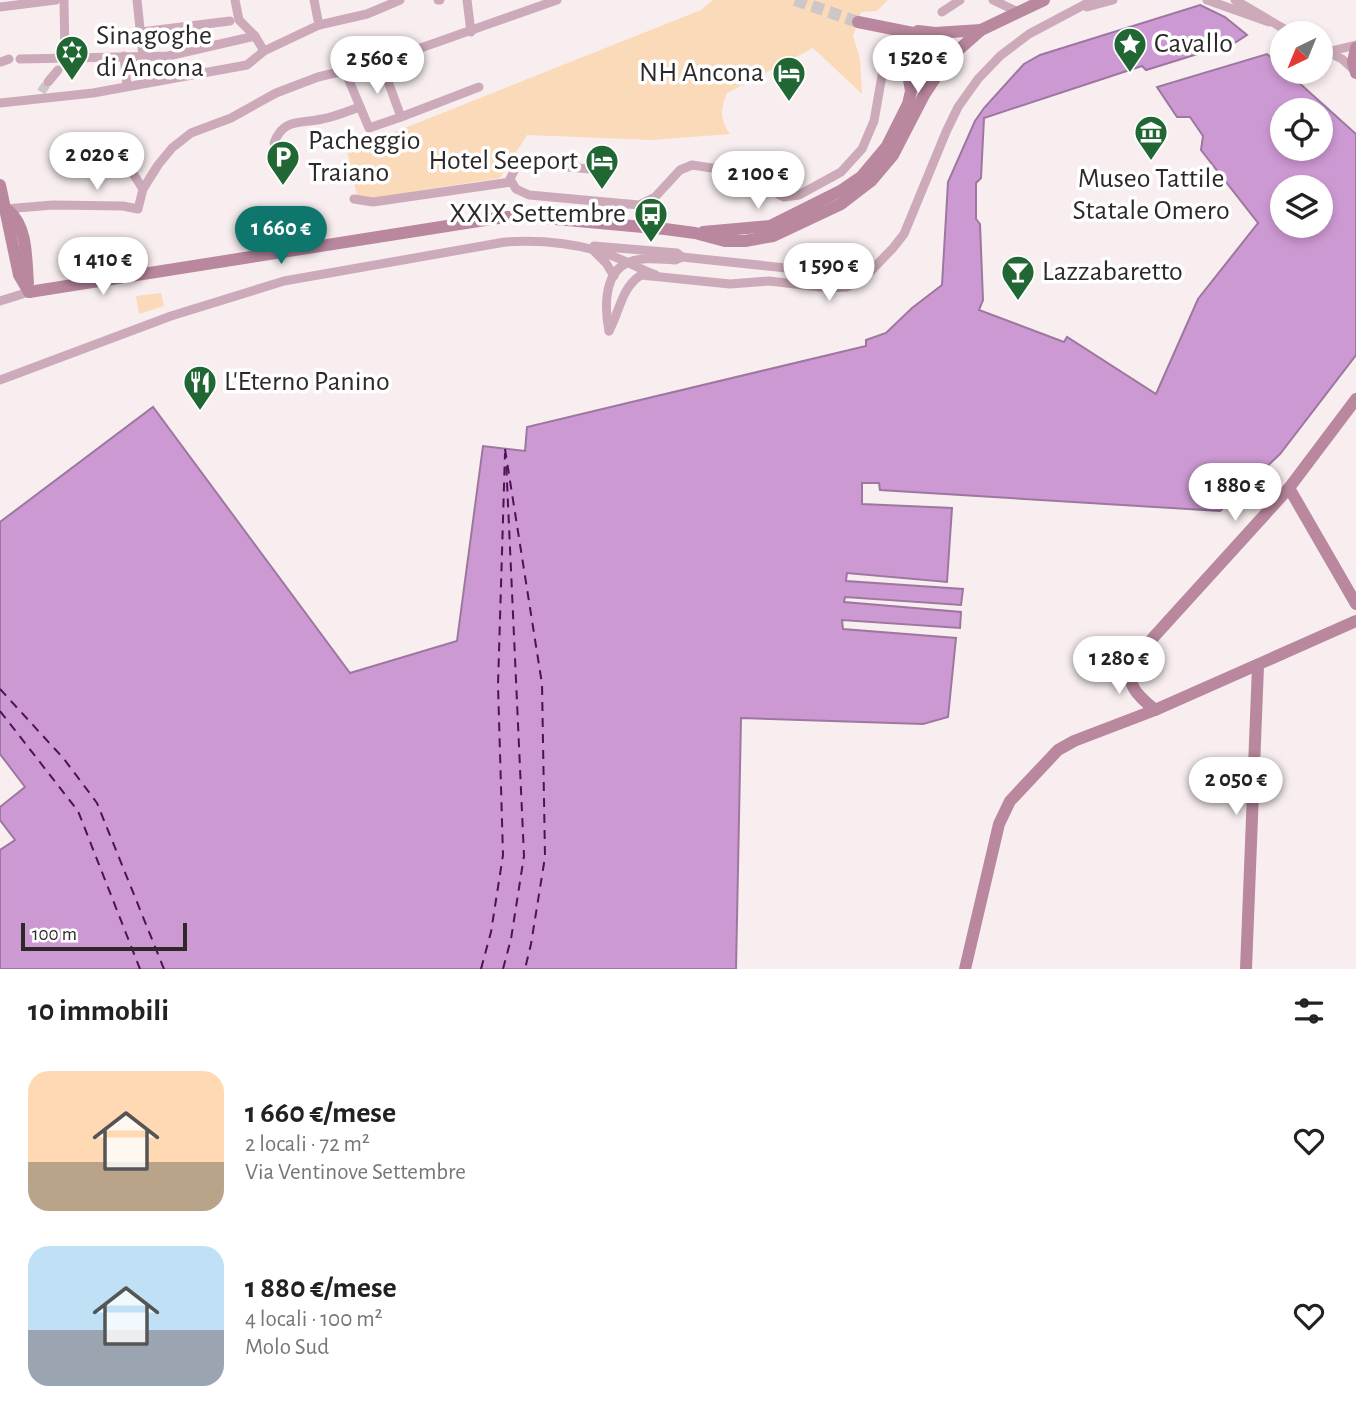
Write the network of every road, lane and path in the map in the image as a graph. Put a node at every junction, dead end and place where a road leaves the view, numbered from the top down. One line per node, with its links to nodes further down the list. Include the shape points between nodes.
1 (56, 0): 18 (street)
2 (64, 0): 41 (street)
3 (137, 0): 29 (street)
4 (235, 0): 25 (street)
5 (314, 0): 27 (street)
6 (371, 0): 21 (street)
7 (400, 0): 21 (street)
8 (467, 0): 30 (street)
9 (557, 0): 30 (street)
10 (960, 0): 23 (street)
11 (993, 0): 24 (street)
12 (1044, 0): 24 (street)
13 (1093, 0): 22 (street)
14 (1112, 0): 22 (street)
15 (1207, 0): 20 (street)
16 (1214, 0): 20 (street)
17 (1235, 0): 26 (street)
18 (45, 1): 19 (street)
19 (0, 6)
20 (1225, 7): 26 (street)
21 (375, 10): 27 (street)
22 (1072, 11): 69 (street, via 1017,42 978,79 955,114 904,233)
23 (942, 12)
24 (1018, 12): 28 (street)
25 (234, 20): 29 (street); 33 (street)
26 (1269, 22)
27 (319, 25): 37 (street)
28 (981, 30): 32 (street); 43 (street)
29 (141, 32): 40 (street)
30 (471, 32): 44 (street)
31 (913, 33): 32 (street); 36 (street); 36 (street, via 858,22 892,37)
32 (935, 33): 43 (street, via 946,45)
33 (255, 36): 37 (street); 40 (street, via 168,56)
34 (1356, 47): 35 (street); 48 (street)
35 (1334, 49)
36 (900, 50): 47 (street); 59 (street, via 883,70 874,121 862,149 841,172 799,195 783,197 738,172 696,165 682,168 655,197 639,205 528,195)
37 (264, 51): 51 (street, via 247,65)
38 (124, 56): 40 (street); 41 (street); 51 (street)
39 (1334, 56): 48 (street)
40 (143, 57)
41 (60, 58): 42 (street)
42 (20, 59)
43 (947, 60): 49 (street)
44 (381, 62): 46 (street); 55 (street)
45 (58, 70): 50 (street)
46 (345, 71): 54 (street); 61 (street, via 276,93 191,133 172,148)
47 (906, 71): 49 (street, via 923,79); 64 (street, via 910,97 887,146 861,177 770,226)
48 (1356, 72)
49 (936, 75): 64 (street, via 893,155 871,181 841,204 792,228 753,240 725,241)
50 (48, 82)
51 (127, 86): 53 (street)
52 (479, 87): 55 (street)
53 (0, 103)
54 (360, 107): 55 (street, via 369,128); 56 (street, via 293,123 278,131)
55 (401, 117)
56 (274, 143)
57 (123, 159): 61 (street)
58 (611, 171): 59 (street, via 525,163 514,170)
59 (511, 182): 62 (street, via 373,201)
60 (0, 186): 63 (street)
61 (143, 189): 63 (street, via 138,209 53,205)
62 (354, 199)
63 (3, 210): 72 (street, via 19,275)
64 (695, 233): 72 (street, via 503,217)
65 (581, 247): 66 (street); 67 (street); 74 (street, via 505,242 284,281 171,316)
66 (592, 250): 68 (street); 71 (street)
67 (682, 257): 68 (street); 69 (street, via 834,273)
68 (626, 263): 70 (street); 71 (street)
69 (874, 269): 70 (street, via 847,287 828,288)
70 (656, 275): 71 (street, via 641,275 632,281 609,331 605,310)
71 (614, 276)
72 (29, 292): 73 (street)
73 (0, 301)
74 (0, 380)
75 (1356, 399): 76 (street)
76 (1289, 488): 77 (street); 80 (street, via 1131,663 1128,676 1136,695)
77 (1356, 604)
78 (1356, 621): 79 (street)
79 (1258, 666): 80 (street); 82 (street)
80 (1155, 710): 81 (street, via 1058,750 1010,801 999,824)
81 (965, 969)
82 (1246, 969)

